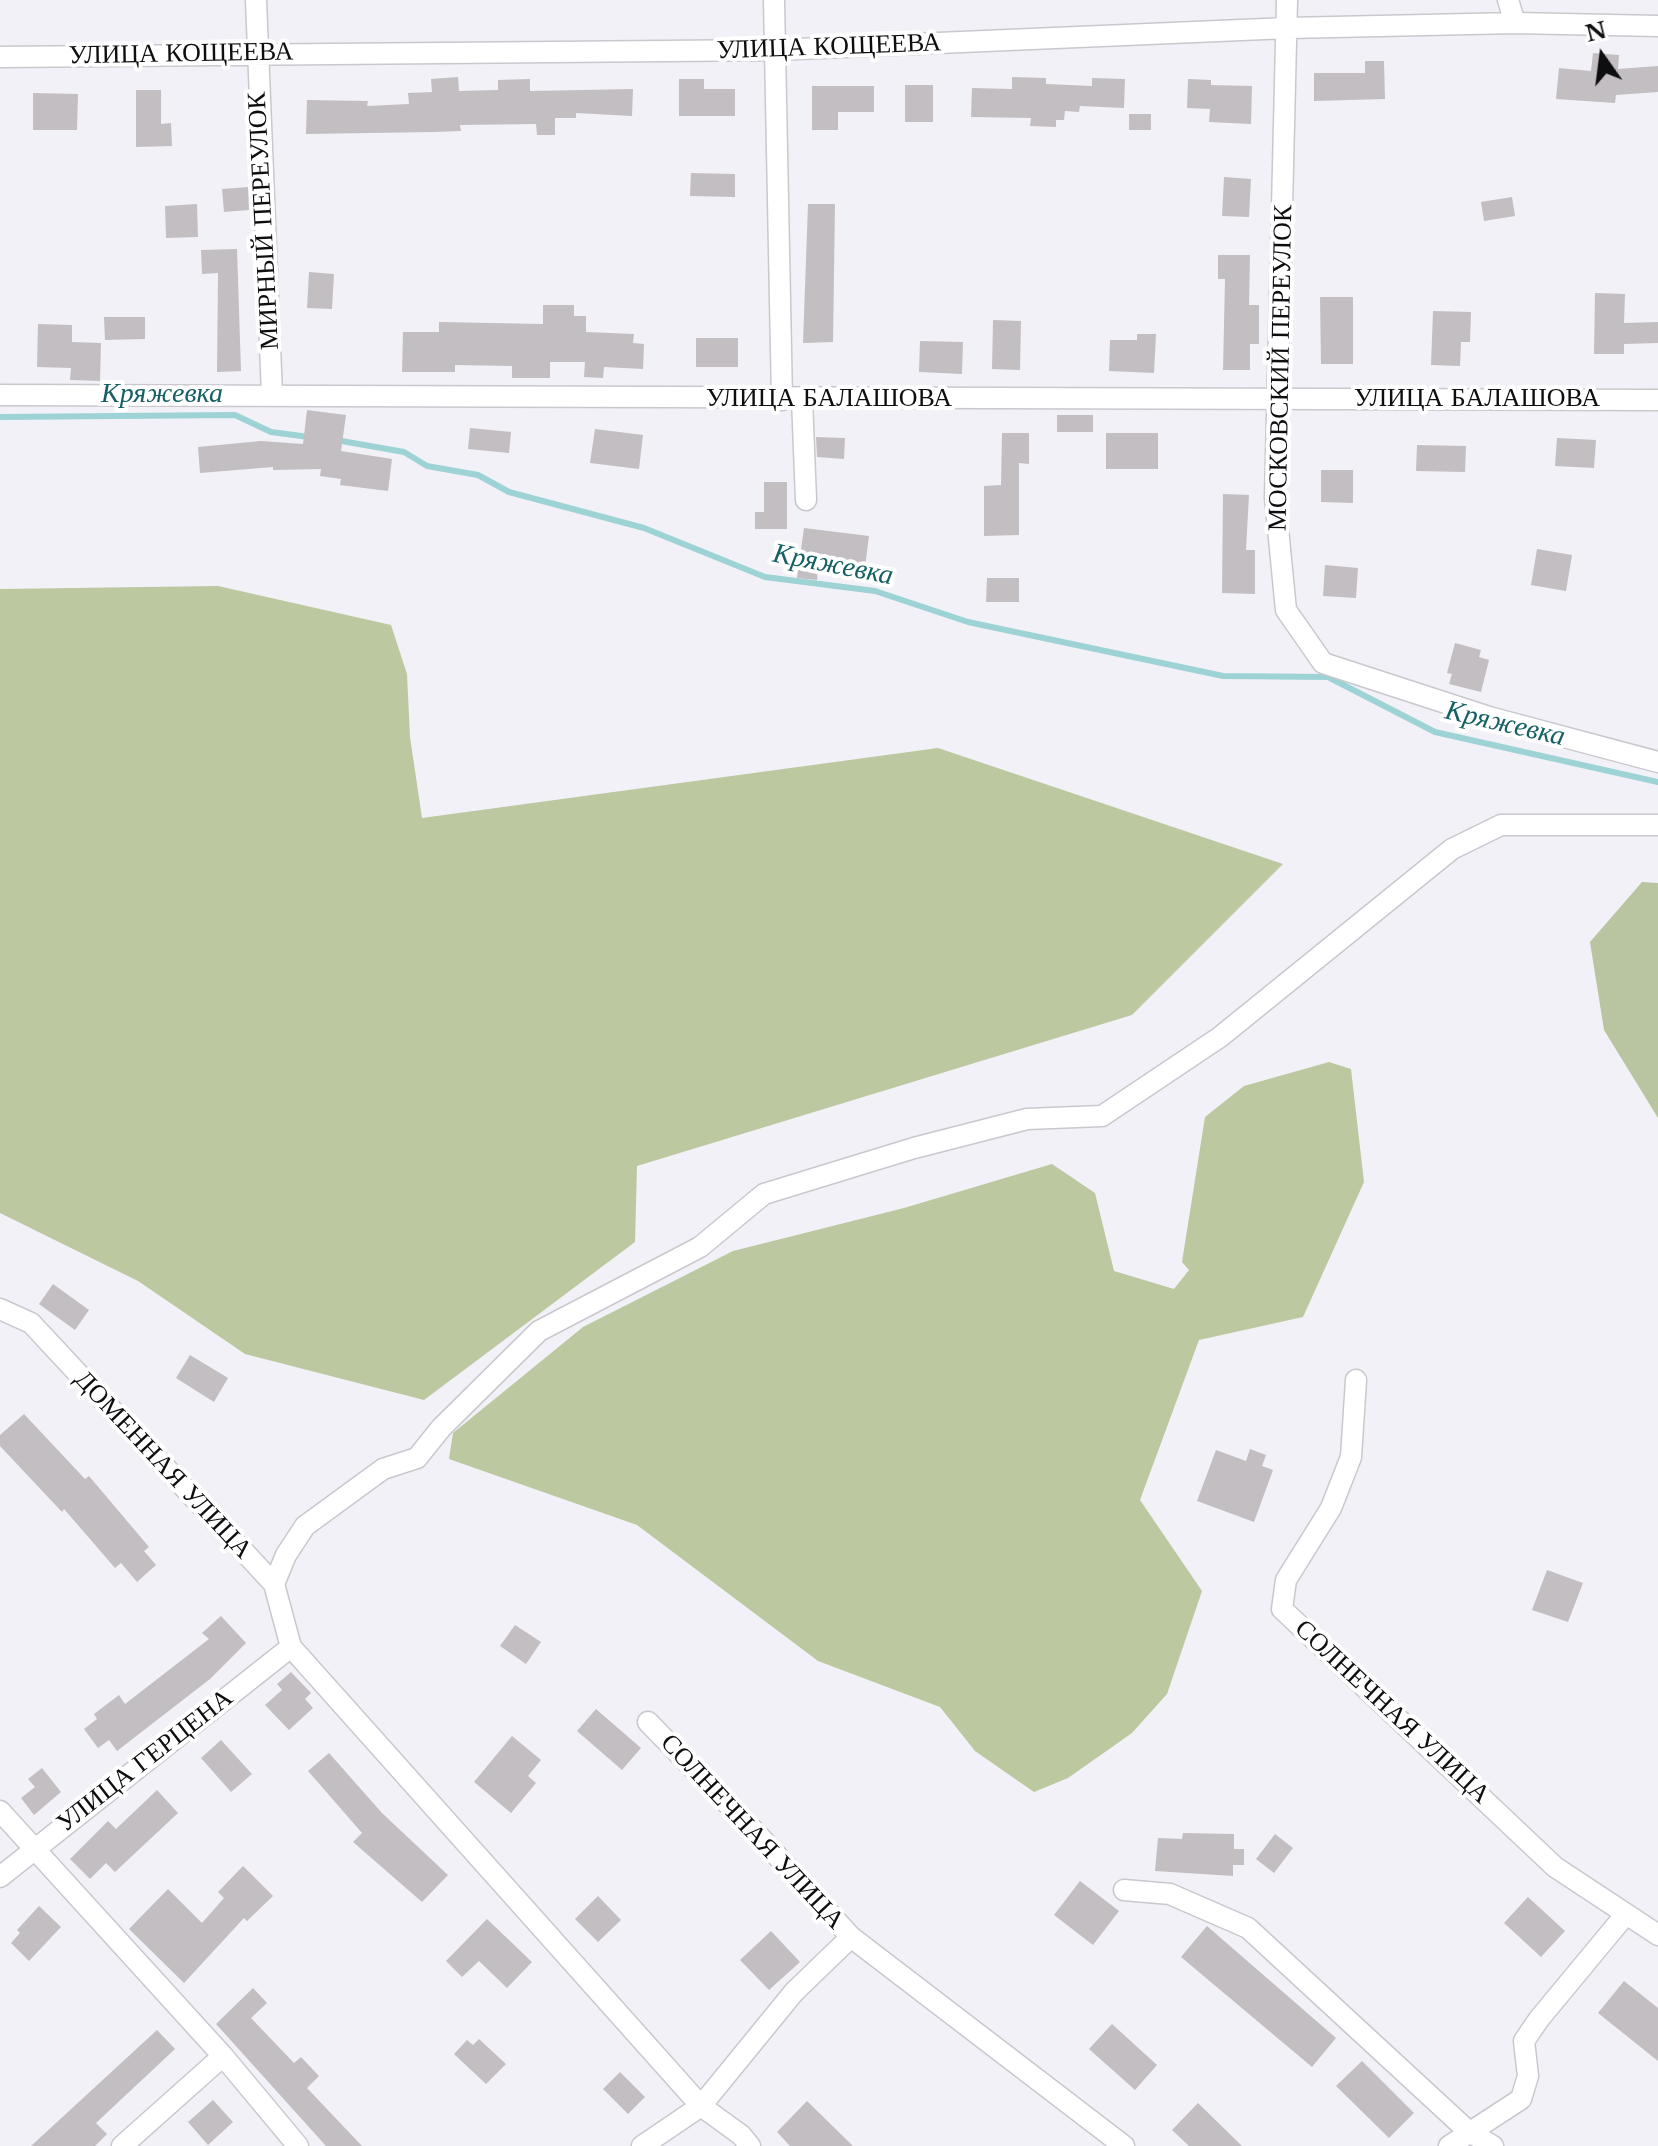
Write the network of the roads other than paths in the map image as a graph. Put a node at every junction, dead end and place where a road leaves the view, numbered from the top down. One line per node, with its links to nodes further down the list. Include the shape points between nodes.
1 (256, 0): 9 (street, МИРНЫЙ ПЕРЕУЛОК)
2 (774, 0): 8 (street)
3 (1287, 0): 7 (street, МОСКОВСКИЙ ПЕРЕУЛОК)
4 (1508, 0): 5 (street)
5 (1515, 23): 6 (street, УЛИЦА КОЩЕЕВА); 7 (street, УЛИЦА КОЩЕЕВА)
6 (1658, 26)
7 (1288, 28): 8 (street, УЛИЦА КОЩЕЕВА); 13 (street, МОСКОВСКИЙ ПЕРЕУЛОК)
8 (775, 50): 9 (street, УЛИЦА КОЩЕЕВА); 14 (street)
9 (256, 52): 10 (street, УЛИЦА КОЩЕЕВА); 12 (street, МИРНЫЙ ПЕРЕУЛОК)
10 (0, 57)
11 (0, 395): 12 (street, УЛИЦА БАЛАШОВА)
12 (272, 395): 14 (street, УЛИЦА БАЛАШОВА)
13 (1277, 398): 14 (street, УЛИЦА БАЛАШОВА); 15 (street, УЛИЦА БАЛАШОВА); 17 (street, МОСКОВСКИЙ ПЕРЕУЛОК, via 1275,498 1286,610 1323,663 1489,717)
14 (792, 400): 16 (street)
15 (1658, 400)
16 (806, 500)
17 (1658, 762)
18 (1658, 825): 21 (street, via 1501,825 1452,849 1220,1037 1102,1116 1027,1119 764,1194 700,1247 539,1331 417,1458 383,1469 305,1526)
19 (0, 1309): 21 (street, ДОМЕННАЯ УЛИЦА, via 31,1323)
20 (1356, 1380): 28 (street, СОЛНЕЧНАЯ УЛИЦА, via 1351,1457 1331,1508 1286,1580 1282,1609 1555,1867)
21 (274, 1584): 22 (street, ДОМЕННАЯ УЛИЦА)
22 (291, 1647): 25 (street, УЛИЦА ГЕРЦЕНА); 32 (street)
23 (648, 1722): 30 (street, СОЛНЕЧНАЯ УЛИЦА)
24 (0, 1811): 25 (street)
25 (34, 1848): 26 (street, УЛИЦА ГЕРЦЕНА); 31 (street)
26 (0, 1877)
27 (1124, 1890): 33 (street, via 1170,1894 1248,1928)
28 (1626, 1914): 29 (street, СОЛНЕЧНАЯ УЛИЦА); 33 (street, via 1524,2041 1528,2076 1521,2099)
29 (1658, 1935)
30 (851, 1937): 32 (street, via 794,1992); 38 (street, СОЛНЕЧНАЯ УЛИЦА)
31 (223, 2056): 34 (street); 35 (street)
32 (701, 2106): 36 (street); 37 (street)
33 (1468, 2131): 39 (street); 40 (street)
34 (122, 2146)
35 (298, 2146)
36 (642, 2146)
37 (750, 2146)
38 (1124, 2146)
39 (1449, 2146)
40 (1493, 2146)

